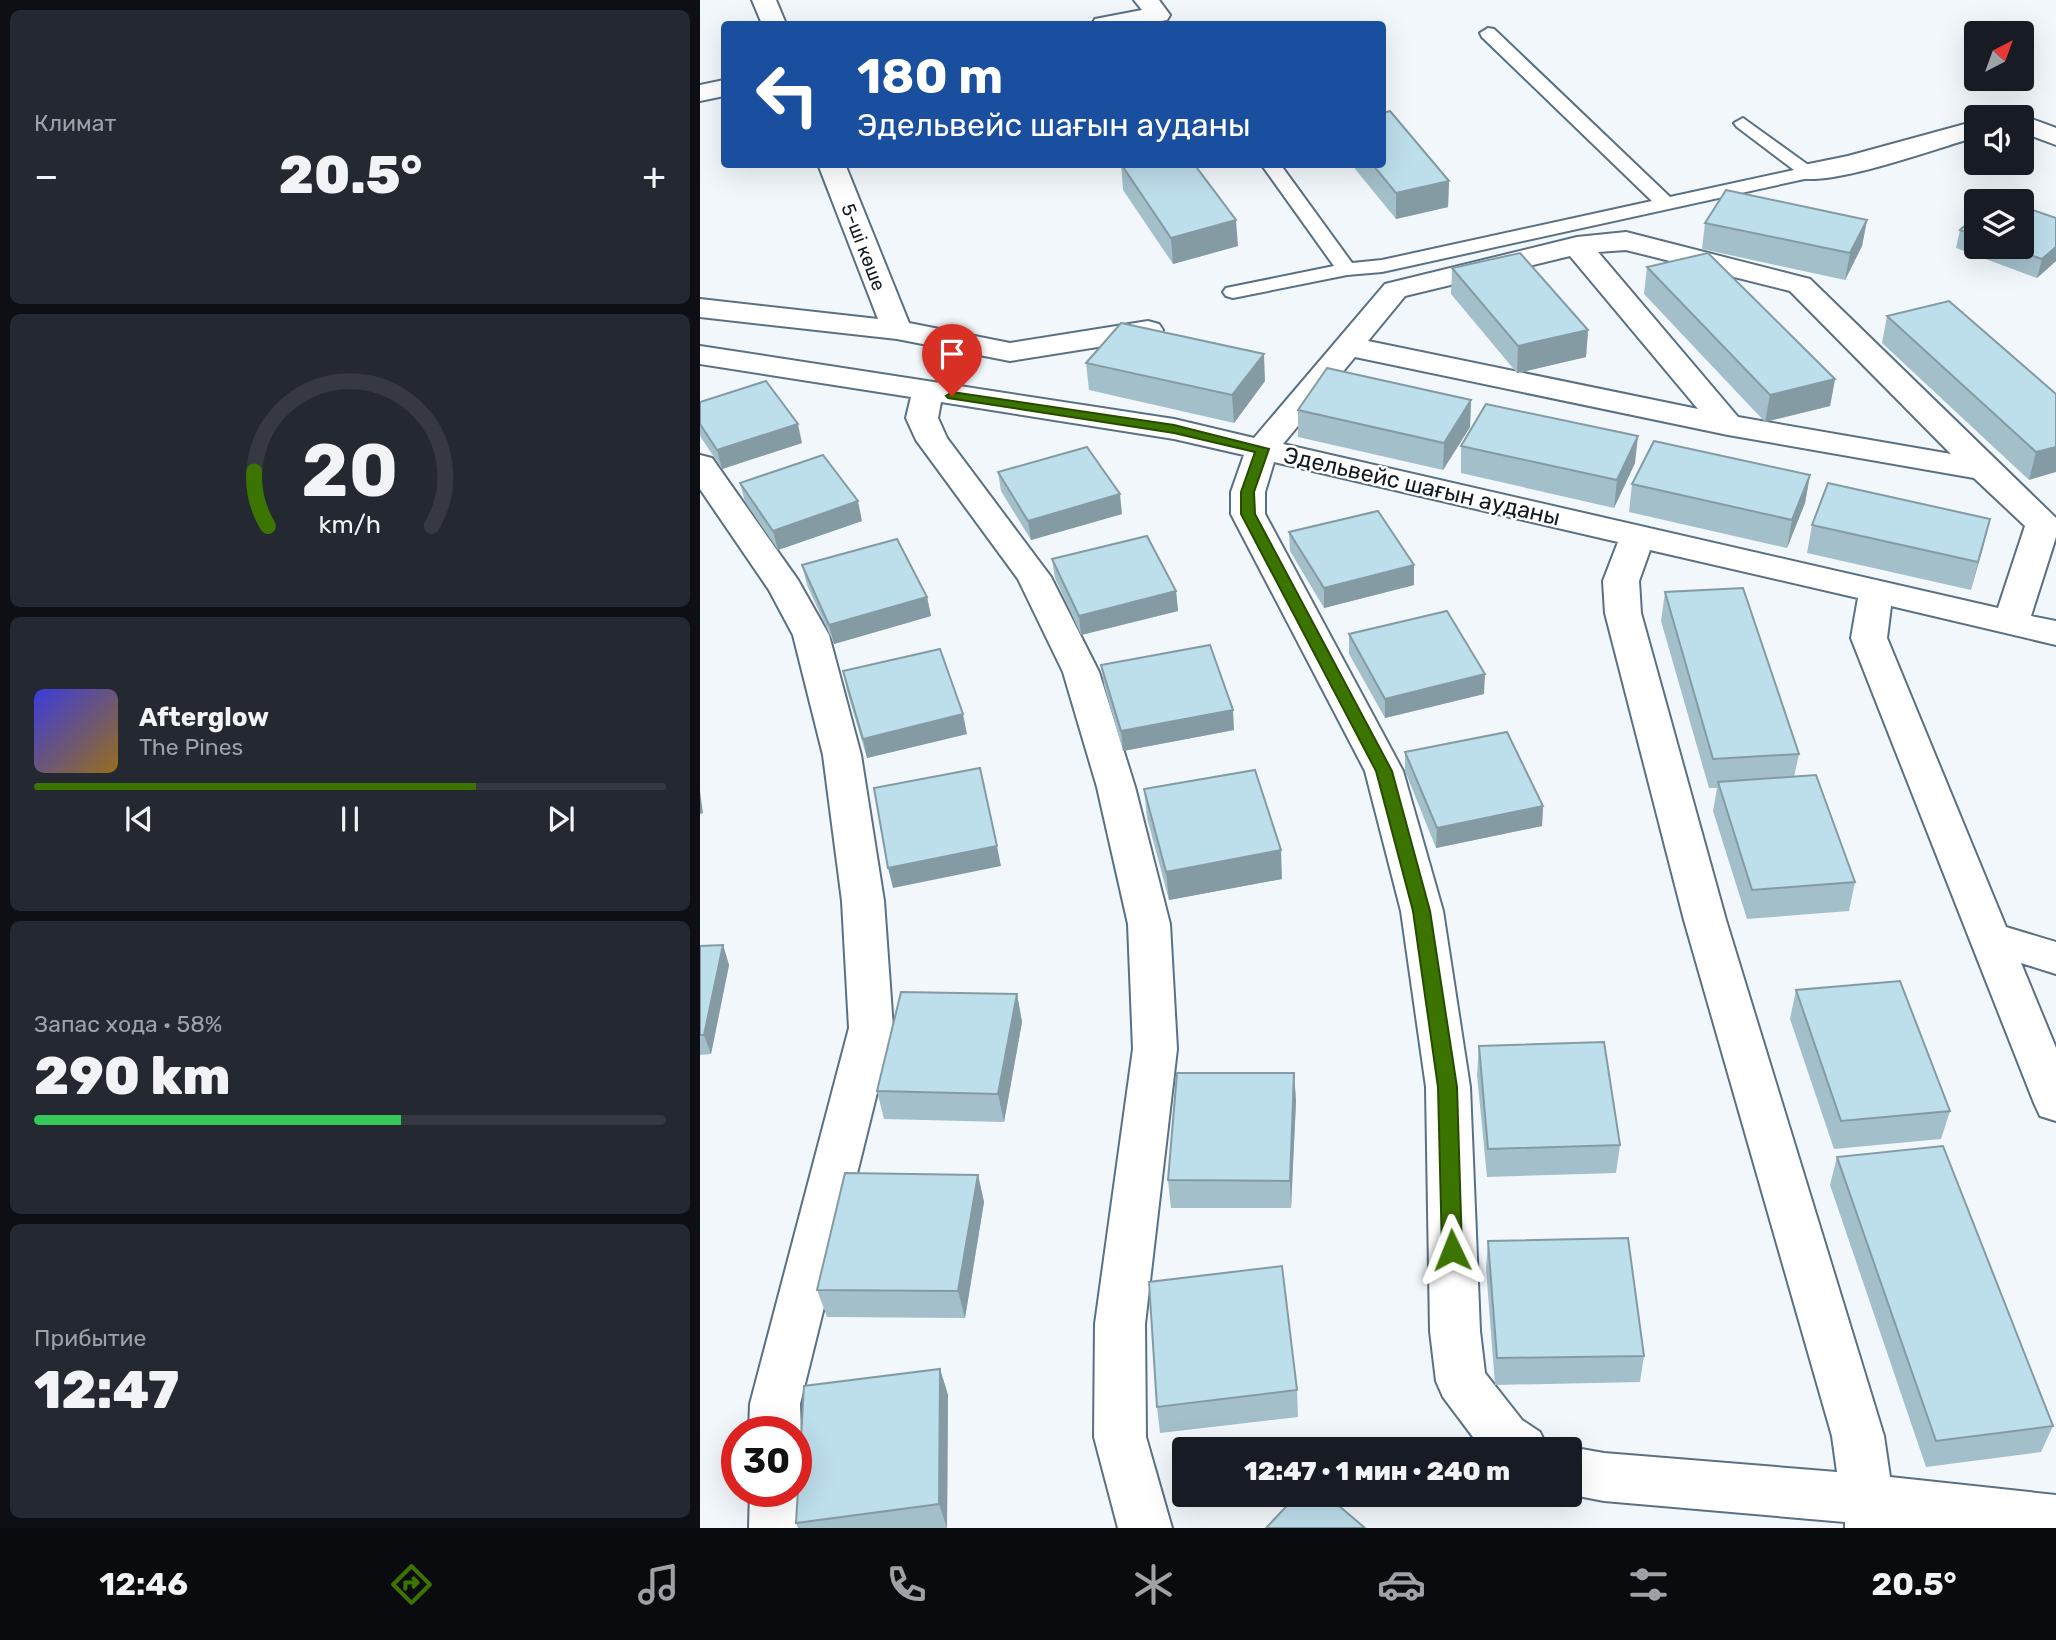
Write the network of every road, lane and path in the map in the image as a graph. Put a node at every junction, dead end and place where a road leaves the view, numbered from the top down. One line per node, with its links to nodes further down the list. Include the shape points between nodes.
1 (764, 0): 3 (street)
2 (1152, 8): 4 (street)
3 (773, 21)
4 (1113, 21)
5 (1488, 33): 15 (lane)
6 (721, 90): 7 (street)
7 (700, 93)
8 (1743, 123): 14 (lane)
9 (2034, 128): 11 (street)
10 (1964, 132): 14 (street)
11 (2056, 137)
12 (833, 168): 20 (street, 5-ші көше)
13 (1273, 168): 17 (lane)
14 (1809, 172): 15 (lane)
15 (1665, 203): 17 (lane, via 1382,266)
16 (1577, 246): 22 (street, via 1395,290); 25 (street); 28 (street, via 1626,241 1800,285)
17 (1347, 269): 18 (lane)
18 (1233, 292)
19 (700, 308): 20 (street)
20 (897, 330): 21 (street, via 1010,352)
21 (1148, 330)
22 (1346, 346): 25 (street); 26 (street)
23 (700, 355): 24 (street, Эдельвейс шағын ауданы)
24 (928, 391): 26 (street, Эдельвейс шағын ауданы, via 1174,429); 43 (street, via 922,418 932,440 1034,578 1081,672 1116,787 1149,924 1155,1049 1120,1324 1120,1437)
25 (1728, 425): 28 (street)
26 (1262, 449): 29 (street, Эдельвейс шағын ауданы); 37 (street, via 1248,492 1248,514 1384,771 1422,911 1448,1087 1455,1331 1461,1381)
27 (700, 466): 36 (street, via 786,588 811,635 842,755 863,901 871,1028)
28 (1984, 470): 31 (street, via 2043,524)
29 (1638, 536): 30 (street, Эдельвейс шағын ауданы); 40 (street, via 1621,581 1623,613 1705,920 1857,1436)
30 (1878, 592): 31 (street, Эдельвейс шағын ауданы); 33 (street, via 1869,638)
31 (2011, 622): 32 (street, Эдельвейс шағын ауданы)
32 (2056, 633)
33 (1988, 937): 34 (street); 35 (street)
34 (2056, 958)
35 (2056, 1103)
36 (775, 1416)
37 (1504, 1437)
38 (1582, 1473): 40 (street)
39 (776, 1507): 42 (street)
40 (1870, 1514): 41 (street)
41 (2056, 1520)
42 (776, 1528)
43 (1145, 1528)

